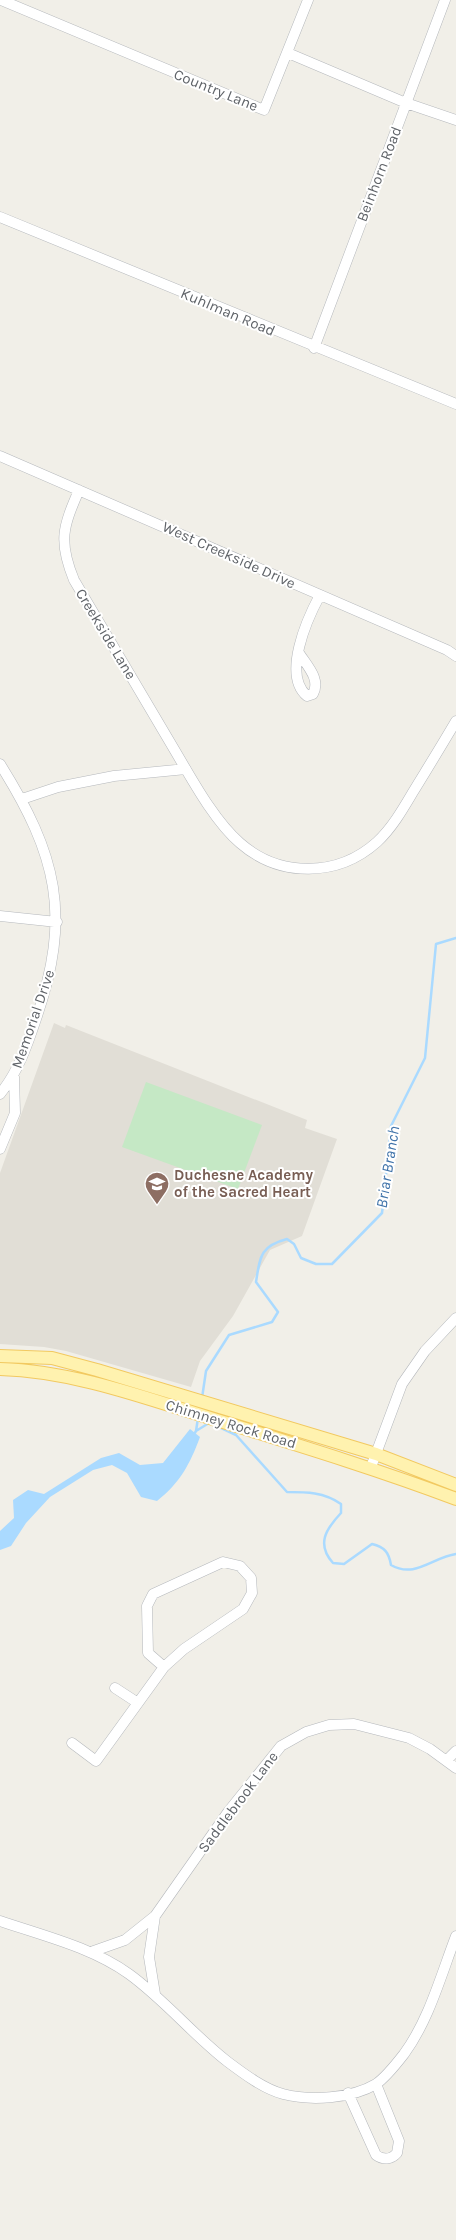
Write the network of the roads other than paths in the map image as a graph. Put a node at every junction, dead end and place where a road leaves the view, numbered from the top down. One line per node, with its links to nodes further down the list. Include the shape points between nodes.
1 (1, 0): 4 (street, Country Lane, via 264,110)
2 (308, 0): 4 (street)
3 (445, 0): 5 (street, Beinhorn Road)
4 (288, 53): 5 (street)
5 (406, 103): 6 (street); 8 (street, Beinhorn Road)
6 (456, 120)
7 (0, 217): 8 (street, Kuhlman Road)
8 (314, 348): 9 (street, Kuhlman Road)
9 (456, 404)
10 (0, 456): 11 (street, West Creekside Drive)
11 (79, 490): 12 (street, West Creekside Drive); 17 (street, Creekside Lane, via 65,524 63,546 68,565)
12 (320, 595): 13 (street, via 307,621); 14 (street, West Creekside Drive)
13 (299, 653)
14 (456, 656)
15 (456, 721): 17 (street, Creekside Lane, via 392,825 358,856 337,866 303,869 273,864 242,845 228,832)
16 (0, 764): 18 (street, Memorial Drive)
17 (186, 769): 18 (street, via 114,776 58,787)
18 (22, 799): 20 (street, Memorial Drive, via 44,845)
19 (0, 916): 20 (street)
20 (57, 922): 21 (street, Memorial Drive, via 52,968)
21 (14, 1077): 22 (street, Memorial Drive); 23 (street, Memorial Drive, via 15,1113)
22 (0, 1094)
23 (0, 1149)
24 (456, 1318): 31 (street, via 402,1384)
25 (0, 1356): 27 (main road, Chimney Rock Road, via 52,1358)
26 (0, 1369): 28 (main road, Chimney Rock Road, via 51,1374)
27 (97, 1370): 28 (main road); 29 (main road, Chimney Rock Road)
28 (93, 1384): 29 (main road, Chimney Rock Road)
29 (171, 1399): 30 (main road, Chimney Rock Road)
30 (281, 1433): 31 (main road, Chimney Rock Road); 32 (main road, Chimney Rock Road)
31 (376, 1454): 32 (street); 33 (main road, Chimney Rock Road)
32 (371, 1467): 34 (main road, Chimney Rock Road)
33 (456, 1485)
34 (456, 1499)
35 (164, 1667): 35 (street, via 148,1653 147,1606 153,1594 223,1562 240,1566 251,1578 252,1593 243,1609 184,1649); 37 (street)
36 (115, 1688): 37 (street)
37 (138, 1703): 38 (street, via 96,1761)
38 (72, 1743)
39 (456, 1751): 40 (street)
40 (447, 1760): 41 (street, Saddlebrook Lane); 42 (street, Saddlebrook Lane, via 409,1738 354,1724 329,1725 306,1732 281,1746 259,1772)
41 (456, 1768)
42 (155, 1916): 45 (street, Saddlebrook Lane, via 125,1940); 46 (street, Saddlebrook Lane, via 149,1957)
43 (0, 1921): 45 (street)
44 (456, 1936): 47 (street, via 420,2027 404,2054)
45 (91, 1952): 46 (street)
46 (155, 1994): 48 (street, via 226,2060 255,2081 282,2094 338,2096)
47 (376, 2084): 48 (street); 48 (street, via 399,2141 397,2153 391,2158 383,2159 376,2155)
48 (348, 2093)

